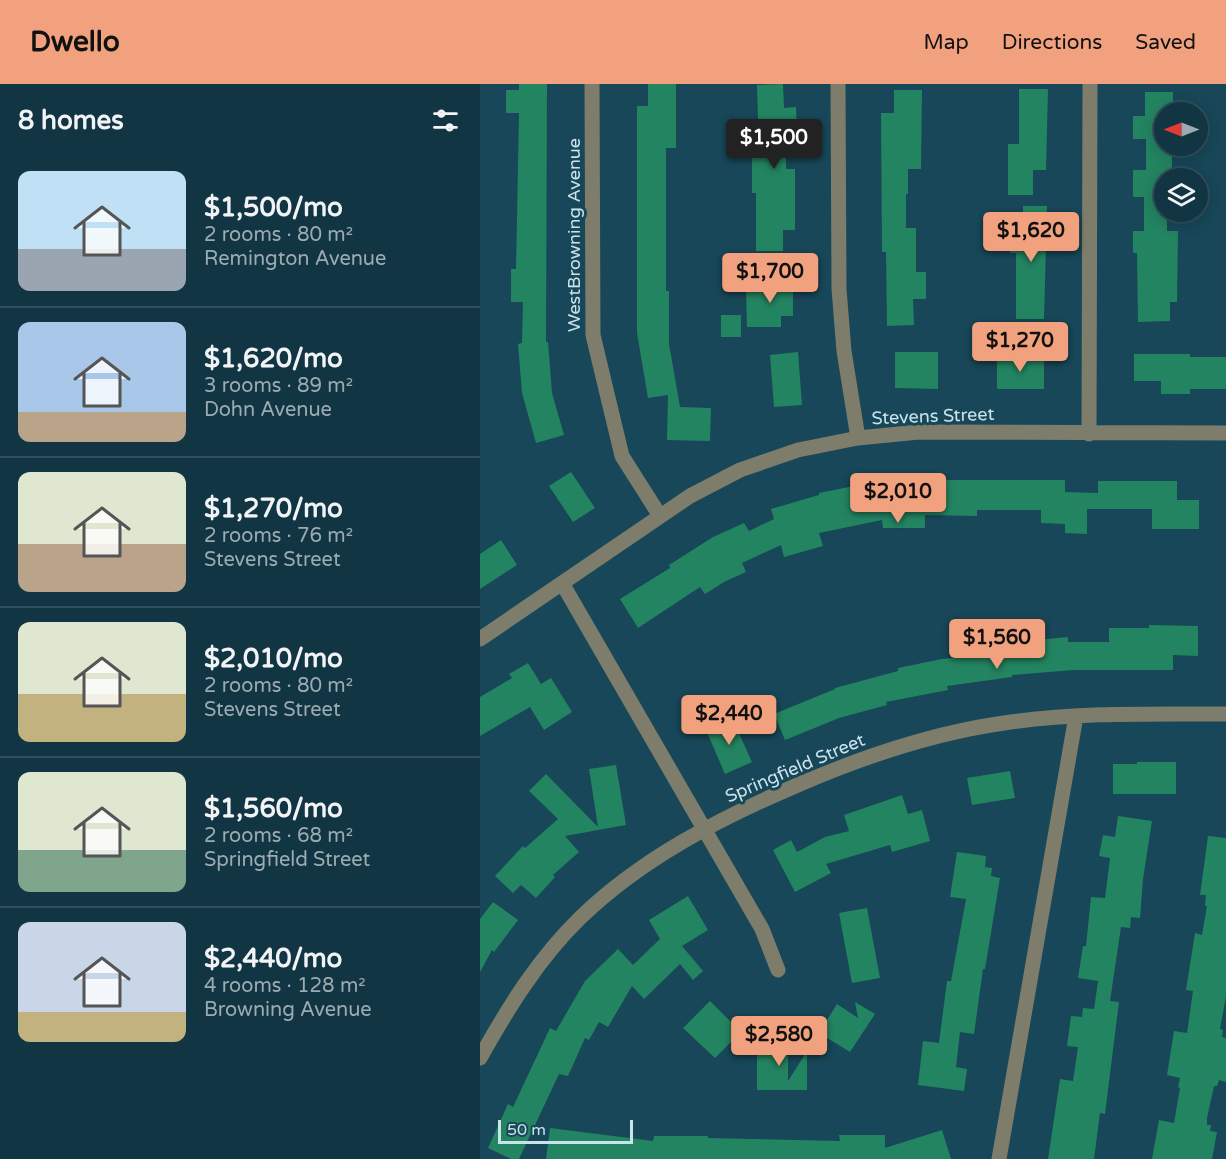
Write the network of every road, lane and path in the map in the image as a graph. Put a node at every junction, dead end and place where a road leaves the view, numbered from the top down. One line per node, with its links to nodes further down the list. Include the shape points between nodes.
1 (592, 84): 7 (street, WestBrowning Avenue, via 593,335 622,456)
2 (838, 84): 6 (street, via 839,289)
3 (1090, 84): 5 (street)
4 (1226, 433): 5 (street, Stevens Street)
5 (1089, 434): 6 (street, Stevens Street, via 919,432)
6 (858, 438): 7 (street, Stevens Street, via 798,450 760,463 714,483)
7 (660, 516): 8 (street, Stevens Street)
8 (562, 583): 9 (street, Stevens Street); 12 (street)
9 (480, 639)
10 (1226, 714): 11 (street, Springfield Street)
11 (1076, 716): 12 (street, Springfield Street, via 967,729 904,745 812,779); 15 (street)
12 (705, 828): 13 (street, via 762,929); 14 (street, Springfield Street, via 621,882 579,918 524,986)
13 (777, 970)
14 (480, 1058)
15 (999, 1159)

